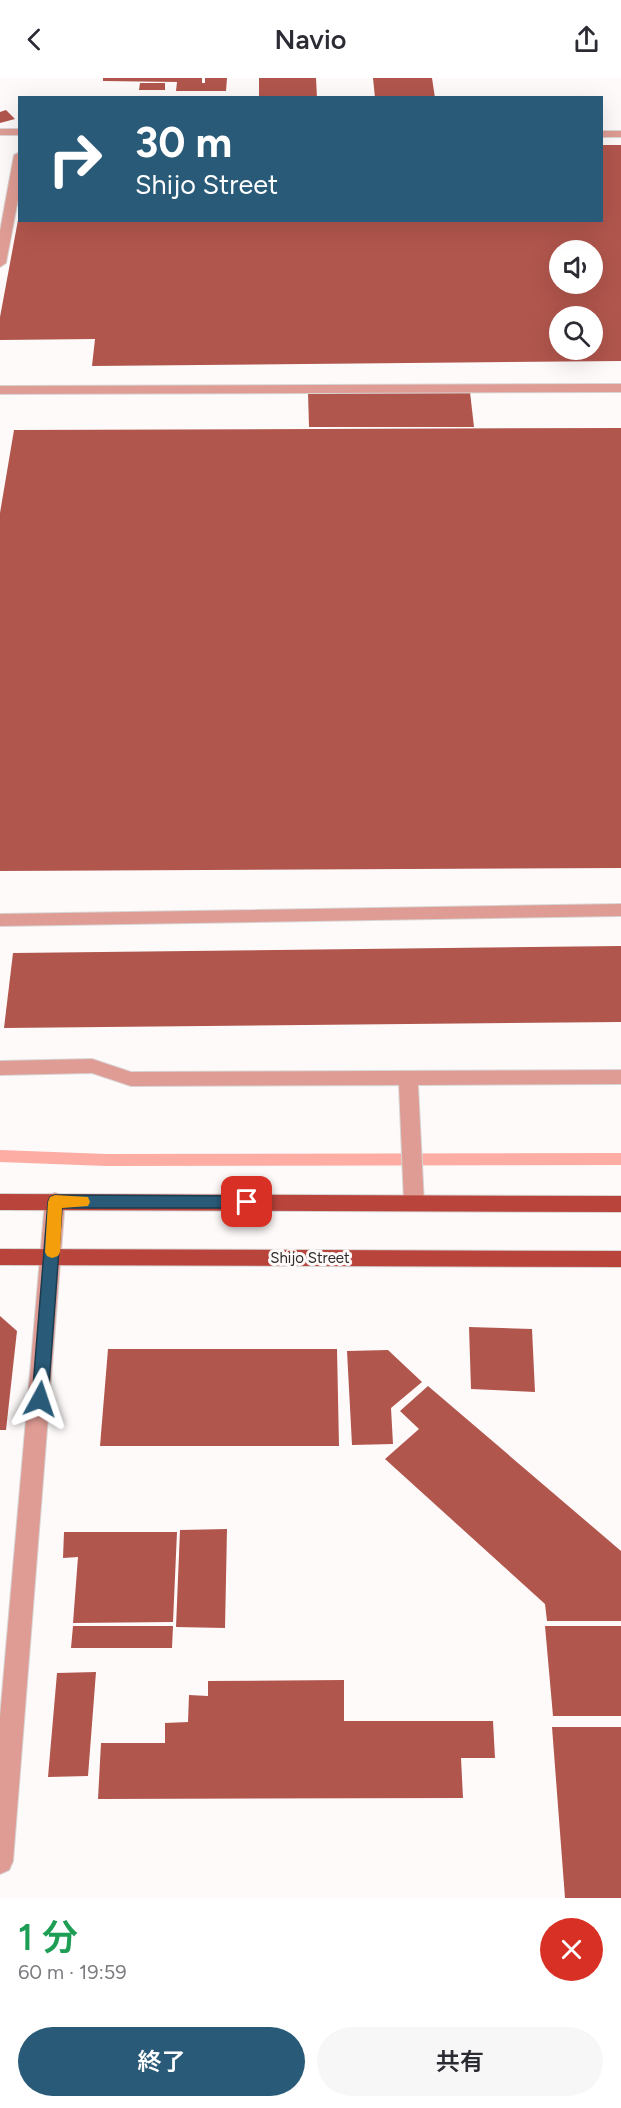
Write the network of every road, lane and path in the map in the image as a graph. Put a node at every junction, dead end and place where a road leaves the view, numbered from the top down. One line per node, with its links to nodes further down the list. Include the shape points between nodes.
1 (0, 132): 2 (street)
2 (18, 132)
3 (603, 134): 4 (street)
4 (621, 134)
5 (18, 166): 6 (street)
6 (0, 264)
7 (621, 388): 8 (street)
8 (0, 390)
9 (621, 910): 10 (street)
10 (0, 920)
11 (0, 1068): 13 (street, via 93,1066 131,1079)
12 (621, 1077): 13 (street)
13 (408, 1078): 16 (street)
14 (0, 1202): 15 (main road)
15 (55, 1202): 16 (main road); 19 (street)
16 (414, 1203): 17 (main road)
17 (621, 1204)
18 (0, 1257): 19 (main road, Shijo Street)
19 (52, 1257): 20 (main road, Shijo Street); 21 (street)
20 (621, 1260)
21 (0, 1861)

